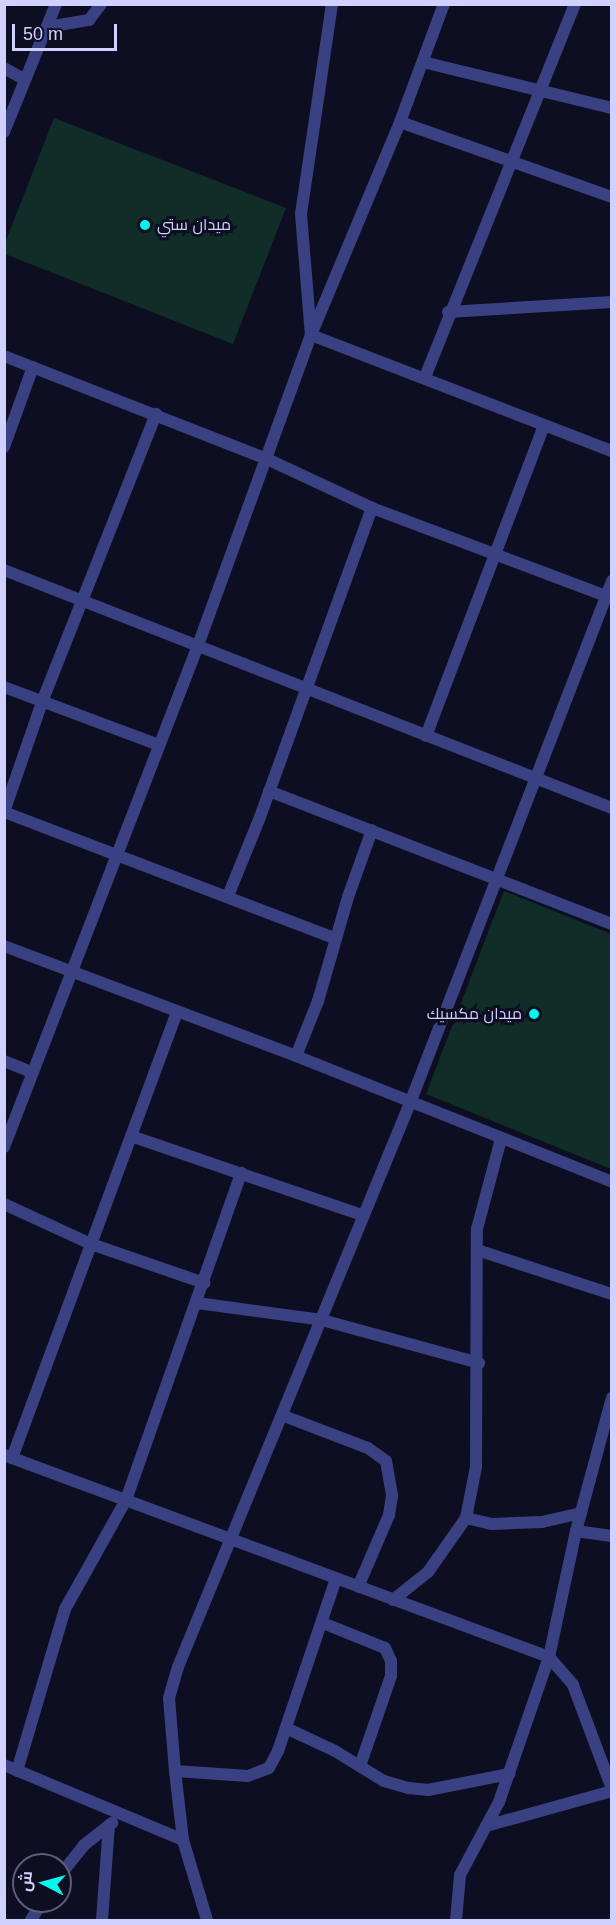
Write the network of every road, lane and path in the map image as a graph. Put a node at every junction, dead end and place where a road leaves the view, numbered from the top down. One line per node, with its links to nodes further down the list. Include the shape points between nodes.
1 (56, 4): 6 (street)
2 (101, 4): 6 (street, via 89,20)
3 (444, 4): 7 (street)
4 (575, 4): 10 (street)
5 (328, 7): 18 (street, via 301,214)
6 (47, 27): 9 (street)
7 (423, 62): 10 (street); 12 (street)
8 (4, 68): 9 (street)
9 (24, 79): 13 (street)
10 (540, 91): 11 (street); 14 (street)
11 (612, 108)
12 (400, 122): 14 (street); 18 (street)
13 (4, 132)
14 (510, 161): 15 (street); 17 (street)
15 (611, 196)
16 (612, 302): 17 (street)
17 (448, 312): 21 (street)
18 (311, 335): 21 (street); 26 (street)
19 (4, 356): 20 (street)
20 (33, 367): 22 (street); 24 (street)
21 (425, 377): 23 (street)
22 (156, 414): 26 (street); 32 (street)
23 (544, 426): 25 (street); 28 (street)
24 (4, 447)
25 (612, 451)
26 (267, 459): 27 (street); 33 (street)
27 (372, 508): 28 (street); 35 (street)
28 (496, 556): 31 (street); 37 (street)
29 (4, 570): 32 (street)
30 (612, 582): 31 (street)
31 (609, 597): 39 (street)
32 (84, 601): 33 (street); 36 (street)
33 (196, 648): 35 (street); 38 (street)
34 (4, 687): 36 (street)
35 (305, 688): 37 (street); 40 (street)
36 (42, 702): 38 (street); 42 (street)
37 (426, 736): 39 (street)
38 (159, 745): 44 (street)
39 (536, 780): 41 (street); 45 (street)
40 (268, 791): 43 (street); 46 (street)
41 (612, 808)
42 (4, 812): 44 (street)
43 (372, 830): 45 (street); 48 (street)
44 (115, 856): 46 (street); 50 (street)
45 (499, 878): 47 (street); 55 (street)
46 (228, 896): 48 (street)
47 (612, 924)
48 (336, 939): 52 (street)
49 (4, 946): 50 (street)
50 (71, 970): 51 (street); 54 (street)
51 (177, 1012): 52 (street); 56 (street)
52 (296, 1056): 55 (street)
53 (4, 1061): 54 (street)
54 (33, 1073): 58 (street)
55 (410, 1103): 57 (street); 62 (street)
56 (131, 1136): 59 (street); 63 (street)
57 (501, 1139): 60 (street); 64 (street, via 482,1207)
58 (4, 1147)
59 (241, 1173): 62 (street); 65 (street)
60 (612, 1182)
61 (4, 1204): 63 (street)
62 (364, 1216): 68 (street)
63 (91, 1244): 65 (street); 73 (street)
64 (477, 1250): 66 (street); 69 (street)
65 (204, 1283): 67 (street)
66 (612, 1294)
67 (197, 1303): 68 (street); 74 (street)
68 (322, 1320): 69 (street); 71 (street)
69 (479, 1363): 76 (street, via 476,1467)
70 (612, 1398): 72 (street)
71 (284, 1416): 79 (street); 81 (street, via 368,1448 386,1461 391,1485 388,1515)
72 (606, 1439): 75 (street)
73 (8, 1456): 74 (street)
74 (126, 1500): 79 (street); 89 (street, via 65,1609)
75 (580, 1514): 76 (street, via 542,1522 492,1524); 77 (street)
76 (466, 1518): 82 (street, via 428,1572)
77 (576, 1531): 78 (street); 84 (street)
78 (612, 1536)
79 (232, 1542): 80 (street); 88 (street, via 178,1667 169,1698)
80 (336, 1579): 81 (street); 83 (street)
81 (358, 1587): 82 (street)
82 (393, 1600): 84 (street)
83 (323, 1623): 85 (street); 87 (street, via 385,1648 391,1662 391,1676)
84 (549, 1657): 90 (street); 91 (street, via 573,1685)
85 (286, 1728): 87 (street); 88 (street, via 269,1768 248,1776)
86 (4, 1765): 89 (street)
87 (360, 1766): 90 (street, via 384,1781 428,1790)
88 (175, 1771): 95 (street)
89 (17, 1772): 92 (street)
90 (509, 1774): 94 (street)
91 (612, 1790): 94 (street)
92 (120, 1815): 93 (street); 95 (street)
93 (109, 1825): 96 (street); 97 (street)
94 (486, 1826): 99 (street, via 460,1875)
95 (183, 1840): 98 (street)
96 (72, 1860)
97 (102, 1920)
98 (207, 1920)
99 (456, 1920)

